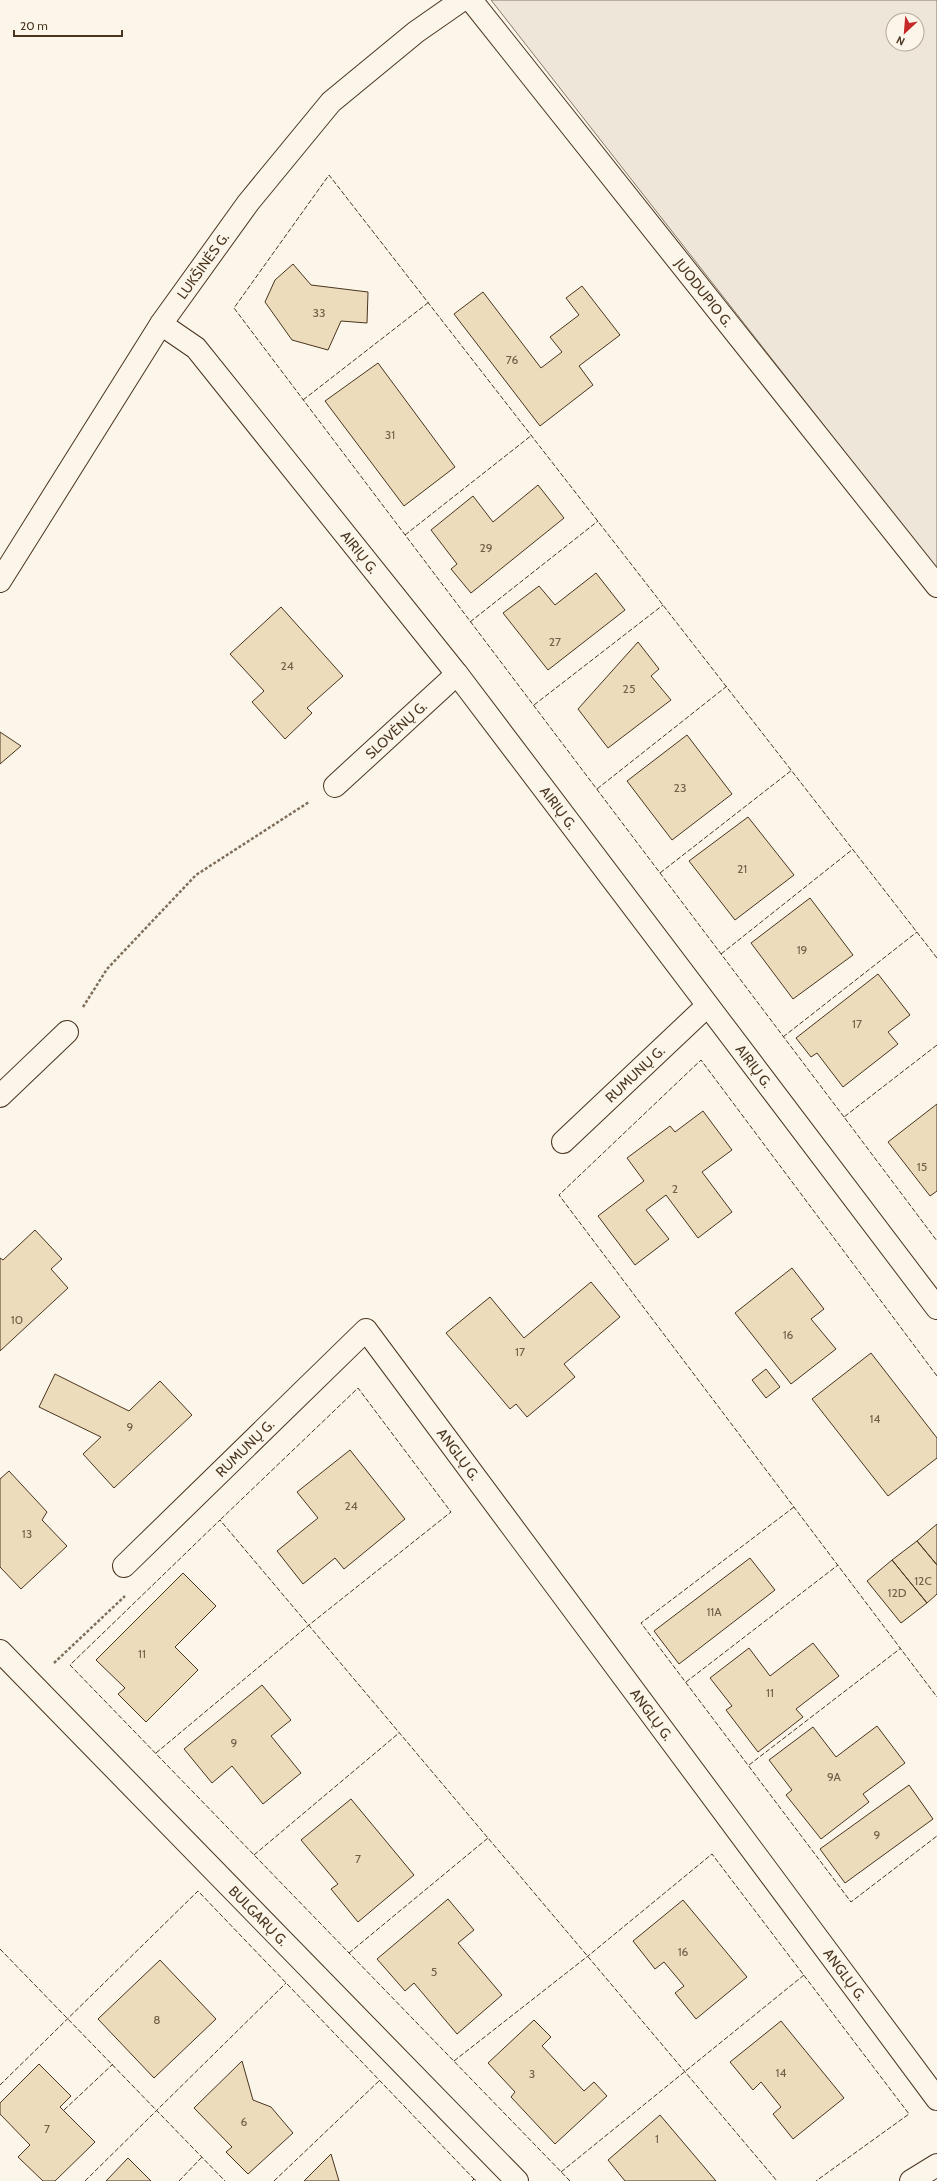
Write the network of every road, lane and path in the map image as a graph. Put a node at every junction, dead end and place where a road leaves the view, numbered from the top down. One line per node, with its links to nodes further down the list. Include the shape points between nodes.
1 (462, 0): 3 (street, LUKŠINĖS G., via 416,32 331,102 248,203)
2 (471, 0): 5 (street, JUODUPIO G.)
3 (161, 324): 4 (street, LUKŠINĖS G.); 6 (street, AIRIŲ G., via 196,348)
4 (0, 581)
5 (937, 586)
6 (458, 674): 7 (street, SLOVĖNŲ G.); 8 (street, AIRIŲ G.)
7 (335, 786): 9 (path, via 196,875 107,969)
8 (707, 1006): 11 (street, RUMUNŲ G.); 12 (street, AIRIŲ G.)
9 (67, 1032): 10 (street)
10 (0, 1096)
11 (563, 1142)
12 (937, 1308)
13 (366, 1330): 14 (street, RUMUNŲ G.); 17 (street, ANGLŲ G.)
14 (124, 1566): 16 (path, via 139,1583)
15 (0, 1651): 16 (street, BULGARŲ G.)
16 (32, 1684): 19 (street, BULGARŲ G.)
17 (937, 2099)
18 (937, 2165): 20 (street)
19 (517, 2181)
20 (911, 2181)

